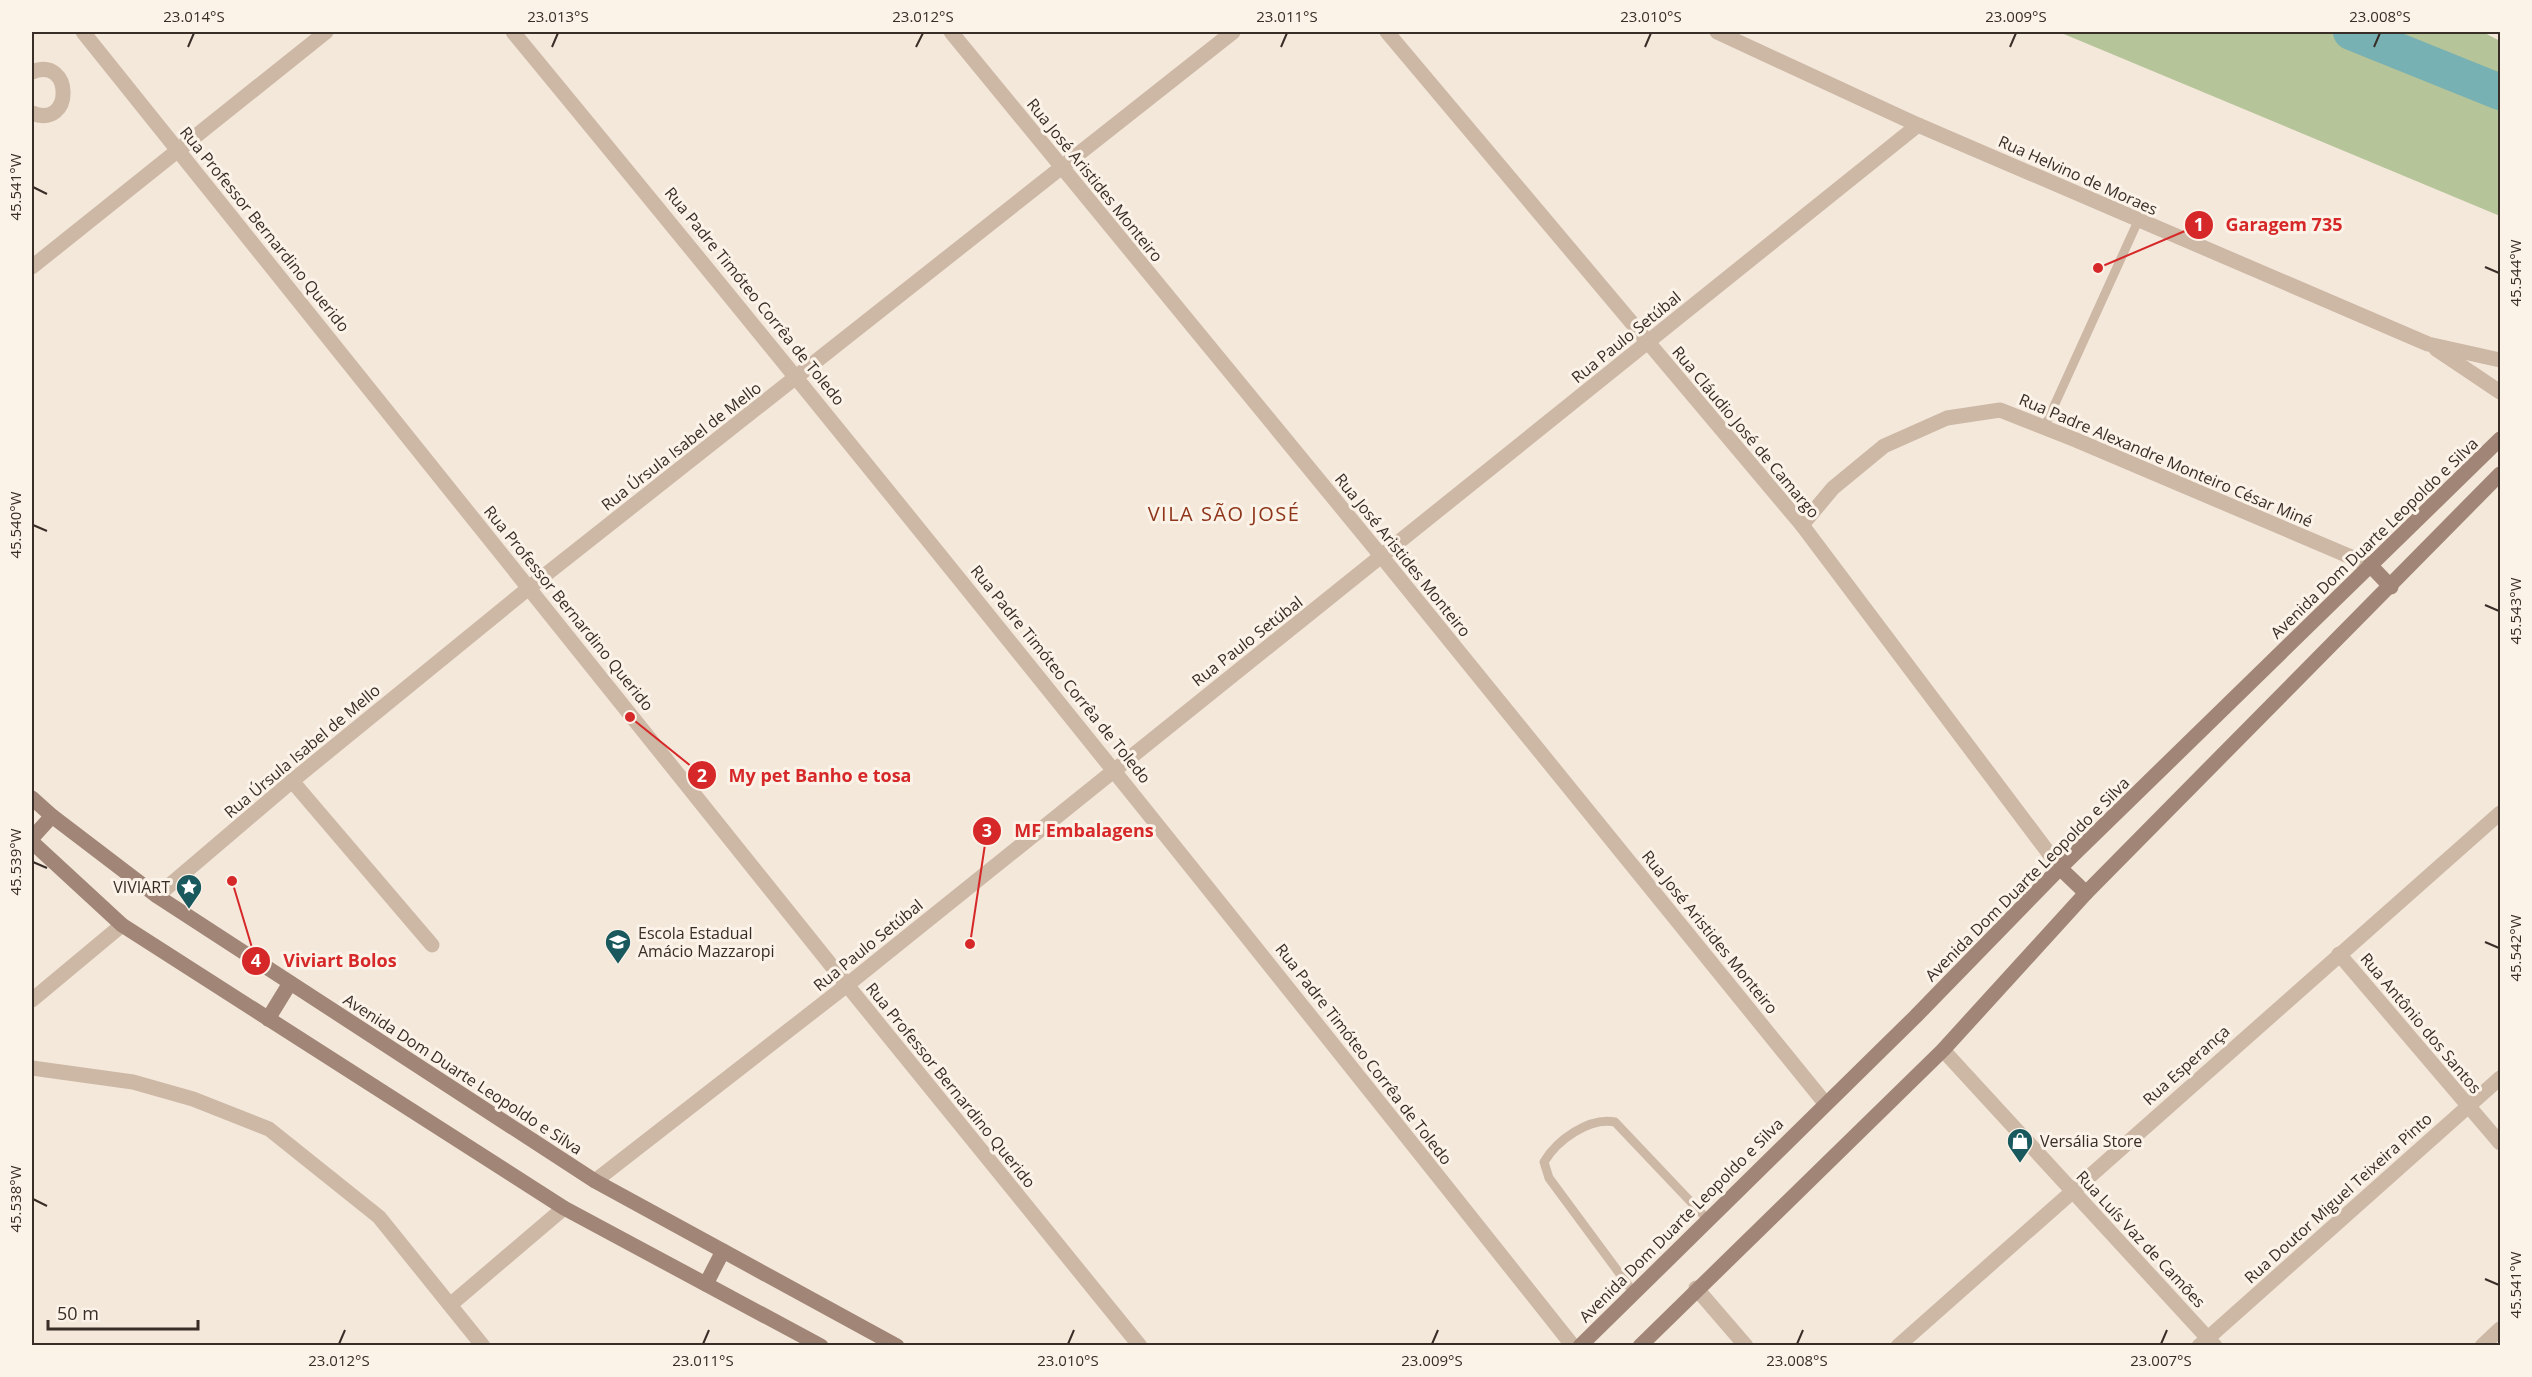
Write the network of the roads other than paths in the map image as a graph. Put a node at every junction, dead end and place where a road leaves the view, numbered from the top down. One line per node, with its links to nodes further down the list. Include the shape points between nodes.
1 (83, 32): 11 (street, Rua Professor Bernardino Querido)
2 (326, 32): 11 (street)
3 (513, 32): 18 (street, Rua Padre Timóteo Corrêa de Toledo)
4 (951, 32): 12 (street, Rua José Aristides Monteiro)
5 (1233, 32): 12 (street, Rua Úrsula Isabel de Mello)
6 (1387, 32): 15 (street, Rua Cláudio José de Camargo)
7 (1717, 32): 10 (street, Rua Helvino de Moraes)
8 (32, 72): 9 (street, via 50,71 64,88 57,109 43,115)
9 (32, 113)
10 (1918, 125): 13 (street, Rua Helvino de Moraes); 15 (street, Rua Paulo Setúbal)
11 (179, 151): 14 (street); 26 (street, Rua Professor Bernardino Querido)
12 (1060, 167): 18 (street, Rua Úrsula Isabel de Mello); 24 (street, Rua José Aristides Monteiro)
13 (2138, 221): 16 (street, Rua Helvino de Moraes); 20 (lane)
14 (32, 267)
15 (1647, 343): 23 (street, Rua Cláudio José de Camargo); 24 (street, Rua Paulo Setúbal)
16 (2428, 344): 17 (street, Rua Helvino de Moraes); 19 (street, Rua Helvino de Moraes)
17 (2500, 360)
18 (798, 376): 26 (street, Rua Úrsula Isabel de Mello); 28 (street, Rua Padre Timóteo Corrêa de Toledo)
19 (2500, 392)
20 (2044, 428): 23 (street, Rua Padre Alexandre Monteiro César Miné, via 2000,410 1947,418 1884,446 1833,488); 25 (street, Rua Padre Alexandre Monteiro César Miné)
21 (2500, 439): 25 (main road, Avenida Dom Duarte Leopoldo e Silva)
22 (2500, 474): 27 (main road)
23 (1802, 525): 34 (street, Rua Cláudio José de Camargo)
24 (1382, 557): 28 (street, Rua Paulo Setúbal); 47 (street, Rua José Aristides Monteiro)
25 (2370, 565): 27 (main road); 34 (main road, Avenida Dom Duarte Leopoldo e Silva)
26 (530, 587): 29 (street, Rua Úrsula Isabel de Mello); 41 (street, Rua Professor Bernardino Querido)
27 (2391, 587): 35 (main road)
28 (1115, 769): 41 (street, Rua Paulo Setúbal); 65 (street, Rua Padre Timóteo Corrêa de Toledo)
29 (292, 781): 36 (street, Rua Úrsula Isabel de Mello); 38 (street)
30 (32, 798): 32 (main road, Avenida Dom Duarte Leopoldo e Silva)
31 (2500, 813): 39 (street, Rua Esperança)
32 (52, 816): 33 (main road); 36 (main road, Avenida Dom Duarte Leopoldo e Silva)
33 (32, 840): 37 (main road)
34 (2060, 868): 35 (main road); 47 (main road, Avenida Dom Duarte Leopoldo e Silva)
35 (2086, 893): 44 (main road)
36 (157, 896): 40 (main road, Avenida Dom Duarte Leopoldo e Silva)
37 (122, 925): 42 (street); 43 (main road)
38 (432, 945)
39 (2339, 954): 48 (street, Rua Antônio dos Santos); 51 (street, Rua Esperança)
40 (290, 983): 43 (main road); 50 (main road, Avenida Dom Duarte Leopoldo e Silva)
41 (847, 985): 50 (street, Rua Paulo Setúbal); 64 (street, Rua Professor Bernardino Querido)
42 (32, 1000)
43 (268, 1018): 52 (main road)
44 (1943, 1050): 51 (street, Rua Luís Vaz de Camões); 56 (main road)
45 (32, 1068): 58 (street, via 133,1082 193,1099 269,1129 379,1217)
46 (2500, 1078): 48 (street, Rua Doutor Miguel Teixeira Pinto)
47 (1825, 1103): 53 (main road, Avenida Dom Duarte Leopoldo e Silva)
48 (2468, 1107): 49 (street, Rua Antônio dos Santos); 60 (street, Rua Doutor Miguel Teixeira Pinto)
49 (2500, 1143)
50 (595, 1181): 54 (main road, Avenida Dom Duarte Leopoldo e Silva)
51 (2072, 1191): 60 (street, Rua Luís Vaz de Camões); 69 (street, Rua Esperança)
52 (564, 1208): 55 (main road); 58 (street)
53 (1708, 1220): 57 (main road, Avenida Dom Duarte Leopoldo e Silva); 57 (lane, via 1615,1122 1593,1122 1552,1149 1544,1162 1549,1178)
54 (723, 1251): 55 (main road); 63 (main road, Avenida Dom Duarte Leopoldo e Silva)
55 (706, 1284): 62 (main road)
56 (1696, 1288): 67 (main road); 68 (street)
57 (1634, 1293): 66 (main road, Avenida Dom Duarte Leopoldo e Silva)
58 (450, 1305): 61 (street)
59 (2500, 1329): 70 (street)
60 (2208, 1343)
61 (483, 1346)
62 (822, 1346)
63 (897, 1346)
64 (1140, 1346)
65 (1573, 1346)
66 (1580, 1346)
67 (1640, 1346)
68 (1746, 1346)
69 (1898, 1346)
70 (2482, 1346)

